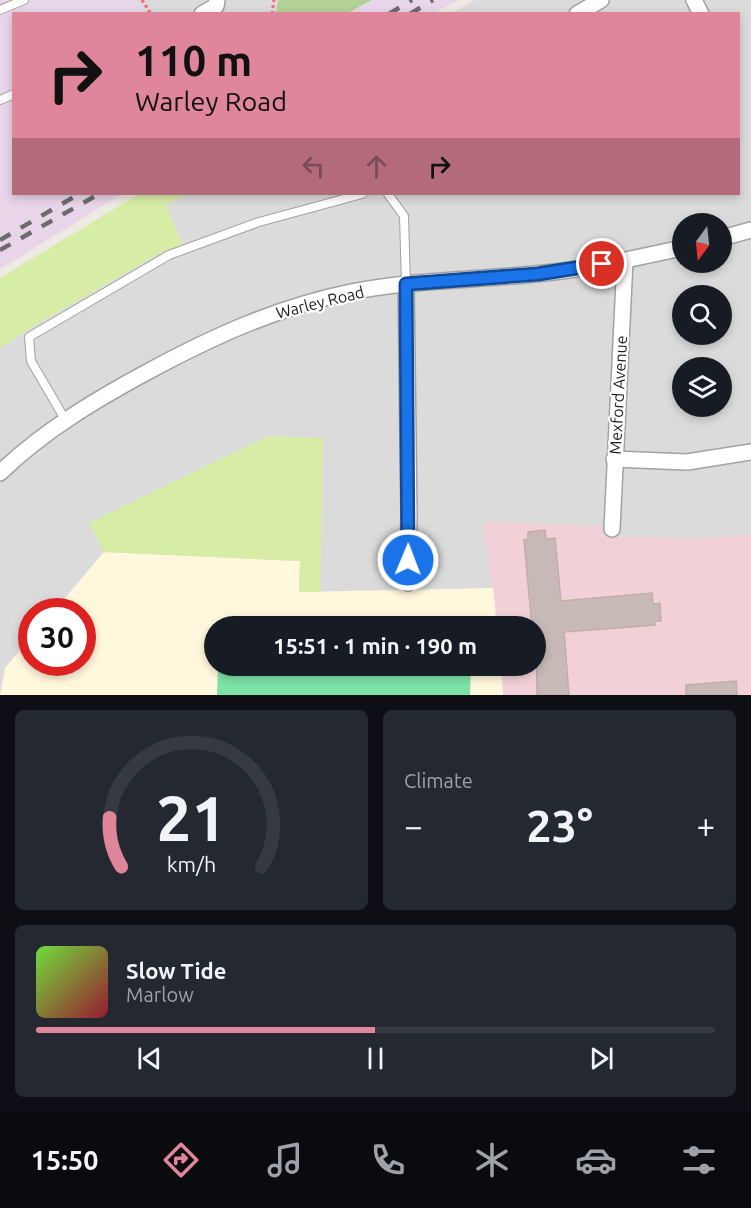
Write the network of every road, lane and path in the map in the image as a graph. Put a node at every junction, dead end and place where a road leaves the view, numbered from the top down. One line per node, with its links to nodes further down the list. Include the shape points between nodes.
1 (24, 0): 4 (lane)
2 (216, 0): 5 (street, via 216,6)
3 (601, 0): 6 (street)
4 (0, 10)
5 (206, 12)
6 (580, 12)
7 (358, 195): 14 (lane, via 258,222 169,255 29,337 31,361)
8 (389, 195): 13 (lane, via 404,216)
9 (751, 230): 10 (street)
10 (732, 235)
11 (672, 250): 12 (street, Warley Road)
12 (625, 260): 13 (street, Warley Road, via 538,274); 16 (street, Mexford Avenue)
13 (406, 284): 14 (street, Warley Road, via 351,292 261,317 203,342); 19 (street)
14 (66, 421): 17 (street, Warley Road)
15 (751, 452): 16 (street, via 687,462)
16 (615, 459): 18 (street, Mexford Avenue)
17 (0, 473)
18 (612, 529)
19 (408, 583)

